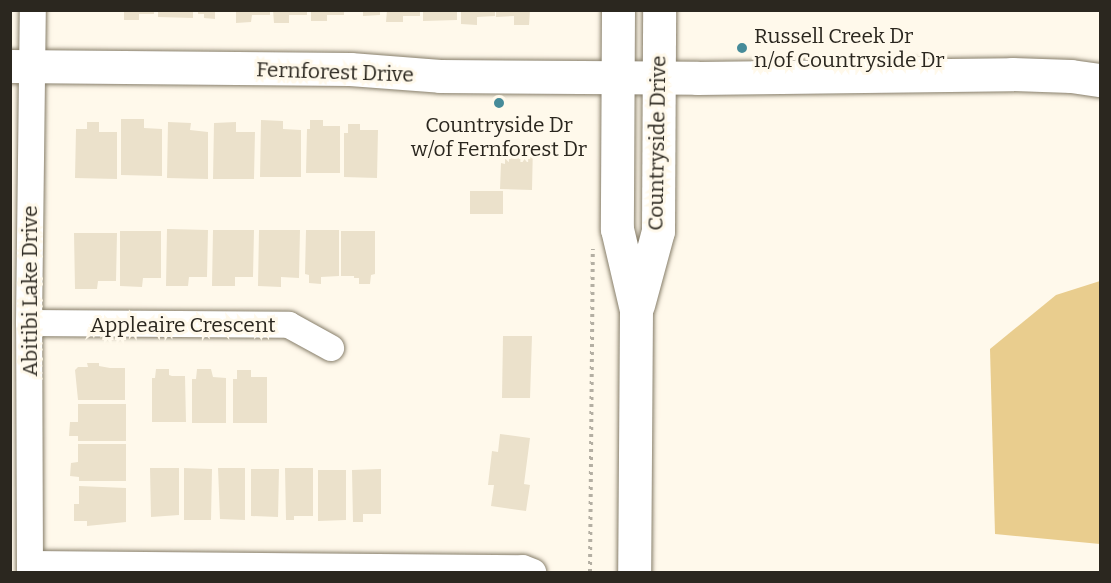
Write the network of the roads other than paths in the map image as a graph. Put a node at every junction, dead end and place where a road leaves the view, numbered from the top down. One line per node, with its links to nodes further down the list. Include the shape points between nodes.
1 (33, 10): 4 (street, Abitibi Lake Drive)
2 (618, 10): 5 (street, Countryside Drive)
3 (659, 10): 6 (street, Countryside Drive)
4 (21, 66): 5 (street, Fernforest Drive, via 350,69 440,76); 9 (street, Abitibi Lake Drive)
5 (618, 77): 6 (street, Fernforest Drive); 8 (street, Countryside Drive, via 617,229)
6 (658, 78): 7 (street, Fernforest Drive, via 1012,75); 8 (street, Countryside Drive, via 658,231)
7 (1101, 80)
8 (636, 310): 13 (street, Countryside Drive)
9 (29, 323): 10 (street, Appleaire Crescent, via 289,325); 11 (street, Abitibi Lake Drive)
10 (331, 348)
11 (30, 568): 12 (street)
12 (531, 571)
13 (634, 573)

